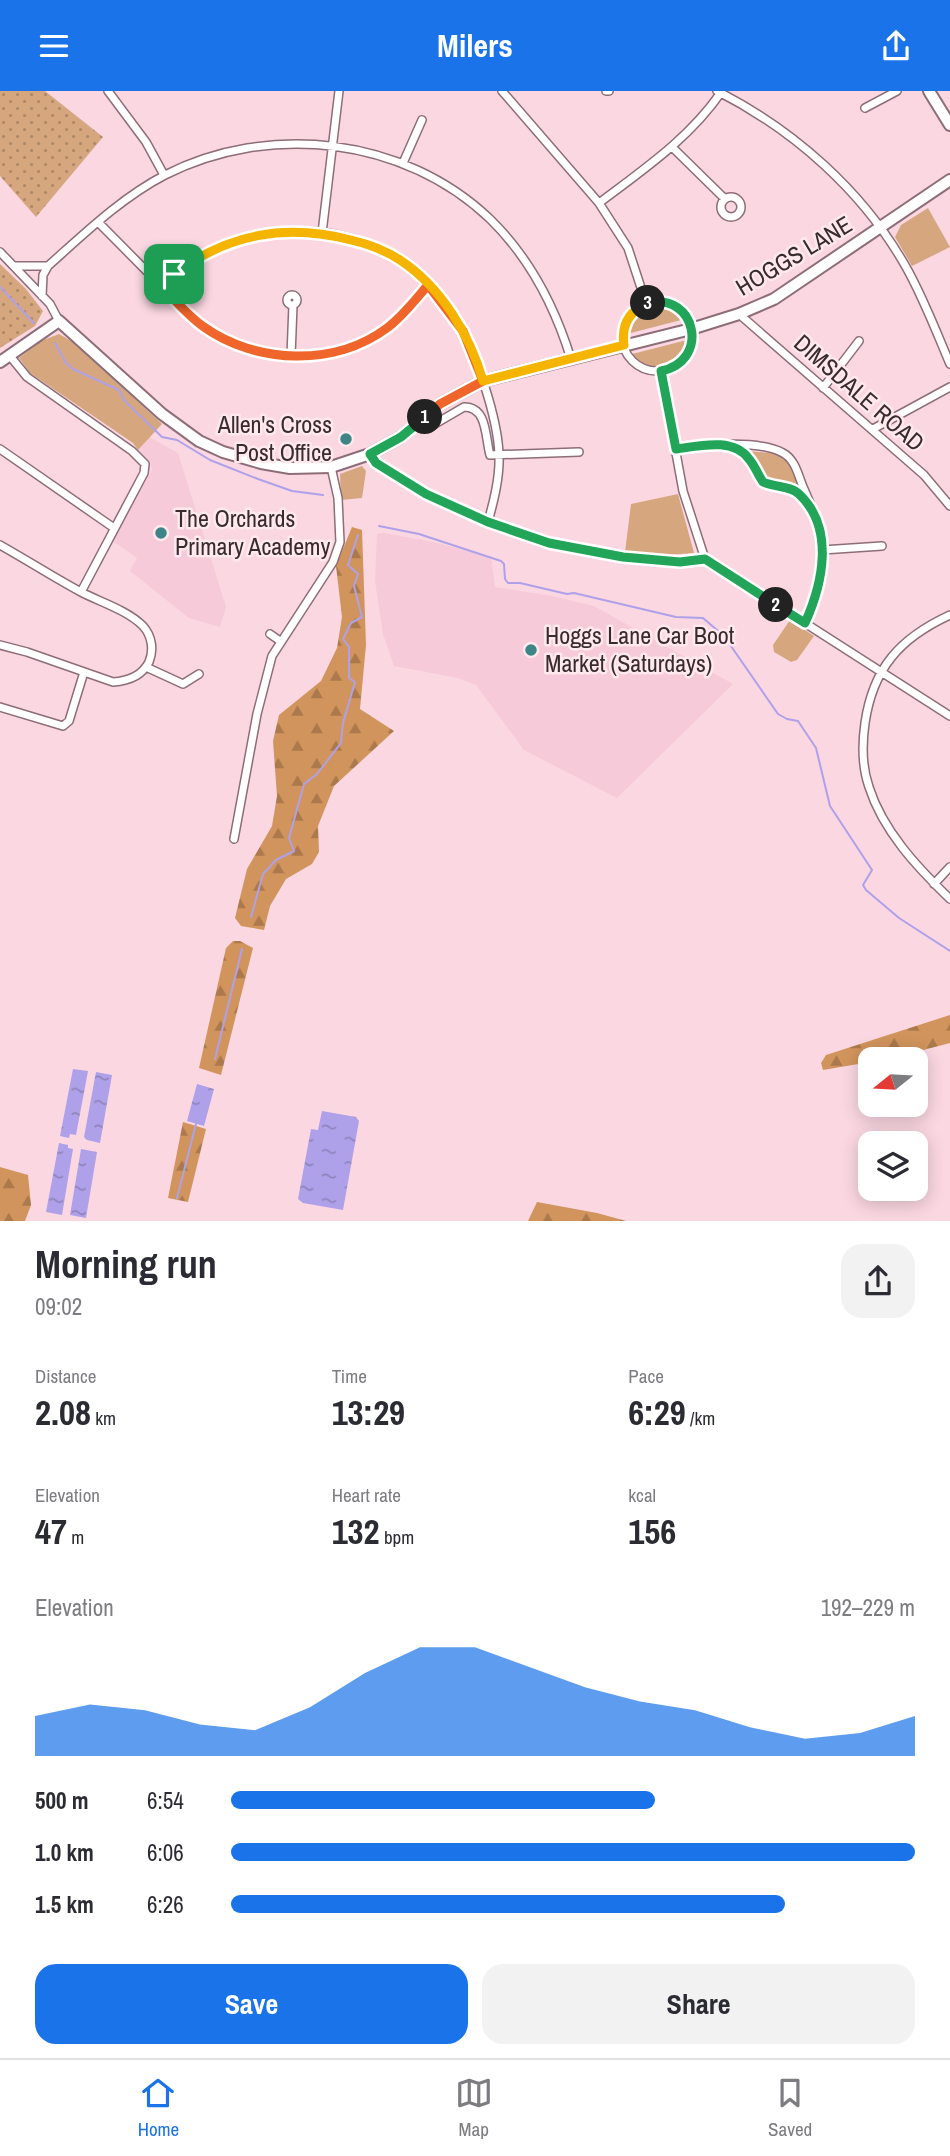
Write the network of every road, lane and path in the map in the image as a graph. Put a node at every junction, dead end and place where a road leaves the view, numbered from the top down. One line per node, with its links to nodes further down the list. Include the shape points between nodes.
1 (108, 91): 13 (street, via 146,142)
2 (339, 91): 10 (street)
3 (502, 91): 16 (street)
4 (897, 91): 7 (street)
5 (929, 91): 9 (street)
6 (720, 92): 11 (street); 18 (street, via 810,152)
7 (865, 108)
8 (422, 120): 12 (street)
9 (950, 125)
10 (332, 145): 12 (street); 13 (street, via 248,147); 19 (street)
11 (672, 148): 15 (street); 16 (street)
12 (403, 163): 35 (street, via 461,196 490,219 546,293)
13 (164, 176): 17 (street)
14 (950, 180): 18 (street, HOGGS LANE)
15 (725, 199)
16 (599, 203): 26 (street, via 628,248)
17 (98, 222): 22 (street); 24 (street)
18 (881, 228): 28 (street, HOGGS LANE, via 774,299); 36 (street, via 906,267)
19 (321, 233): 23 (street, via 372,246 399,259); 24 (street, via 279,232 237,240 192,261)
20 (0, 252): 21 (street)
21 (14, 266): 22 (street); 25 (street)
22 (48, 266): 25 (street)
23 (428, 285): 33 (street, via 385,329 345,349); 38 (street, via 463,331)
24 (161, 286): 33 (street, via 205,329 259,352)
25 (42, 296): 29 (street)
26 (646, 303): 30 (street, via 675,306); 32 (street, via 627,319)
27 (293, 305): 33 (street)
28 (739, 314): 30 (street, HOGGS LANE); 40 (street, DIMSDALE ROAD)
29 (59, 321): 34 (street); 49 (street, HOGGS LANE, via 198,441 261,463)
30 (691, 329): 32 (street, HOGGS LANE); 37 (street, via 685,358)
31 (859, 341): 40 (street)
32 (624, 345): 35 (street, HOGGS LANE); 37 (street, via 640,367)
33 (291, 356)
34 (5, 359): 53 (street, via 145,464)
35 (571, 359): 38 (street, HOGGS LANE)
36 (950, 363)
37 (661, 371): 45 (street)
38 (483, 381): 41 (street, HOGGS LANE); 48 (street)
39 (950, 387): 42 (street)
40 (823, 388): 42 (street, DIMSDALE ROAD)
41 (418, 422): 47 (street, HOGGS LANE); 48 (street, via 428,428 470,407 482,418 490,455)
42 (873, 429): 50 (street, DIMSDALE ROAD, via 924,475)
43 (722, 444): 45 (street); 51 (street, via 748,456 763,482 798,491); 51 (street, via 783,453 793,462)
44 (0, 449): 53 (street)
45 (676, 449): 57 (street, via 683,491)
46 (579, 452): 48 (street)
47 (370, 454): 49 (street, HOGGS LANE); 52 (street, via 376,463 426,494)
48 (499, 456): 52 (street)
49 (331, 467): 62 (street, via 340,542 333,562)
50 (950, 506)
51 (813, 512): 56 (street)
52 (488, 522): 57 (street, via 549,543 623,557 680,562)
53 (114, 528): 58 (street)
54 (0, 545): 58 (street)
55 (882, 546): 56 (street)
56 (822, 550): 60 (street, via 820,581)
57 (705, 559): 60 (street)
58 (81, 592): 64 (street, via 143,626 153,647)
59 (950, 615): 65 (street, via 915,634)
60 (805, 623): 65 (street)
61 (270, 634): 62 (street)
62 (280, 641): 70 (street, via 257,714)
63 (0, 645): 66 (street)
64 (146, 667): 66 (street, via 126,681 113,682); 67 (street, via 183,684)
65 (881, 671): 69 (street); 72 (street, via 871,691 863,737 868,786 903,848)
66 (84, 672): 68 (street, via 69,721 63,726)
67 (199, 674)
68 (0, 707)
69 (950, 716)
70 (234, 839)
71 (950, 867): 72 (street)
72 (934, 884): 73 (street)
73 (950, 899)

